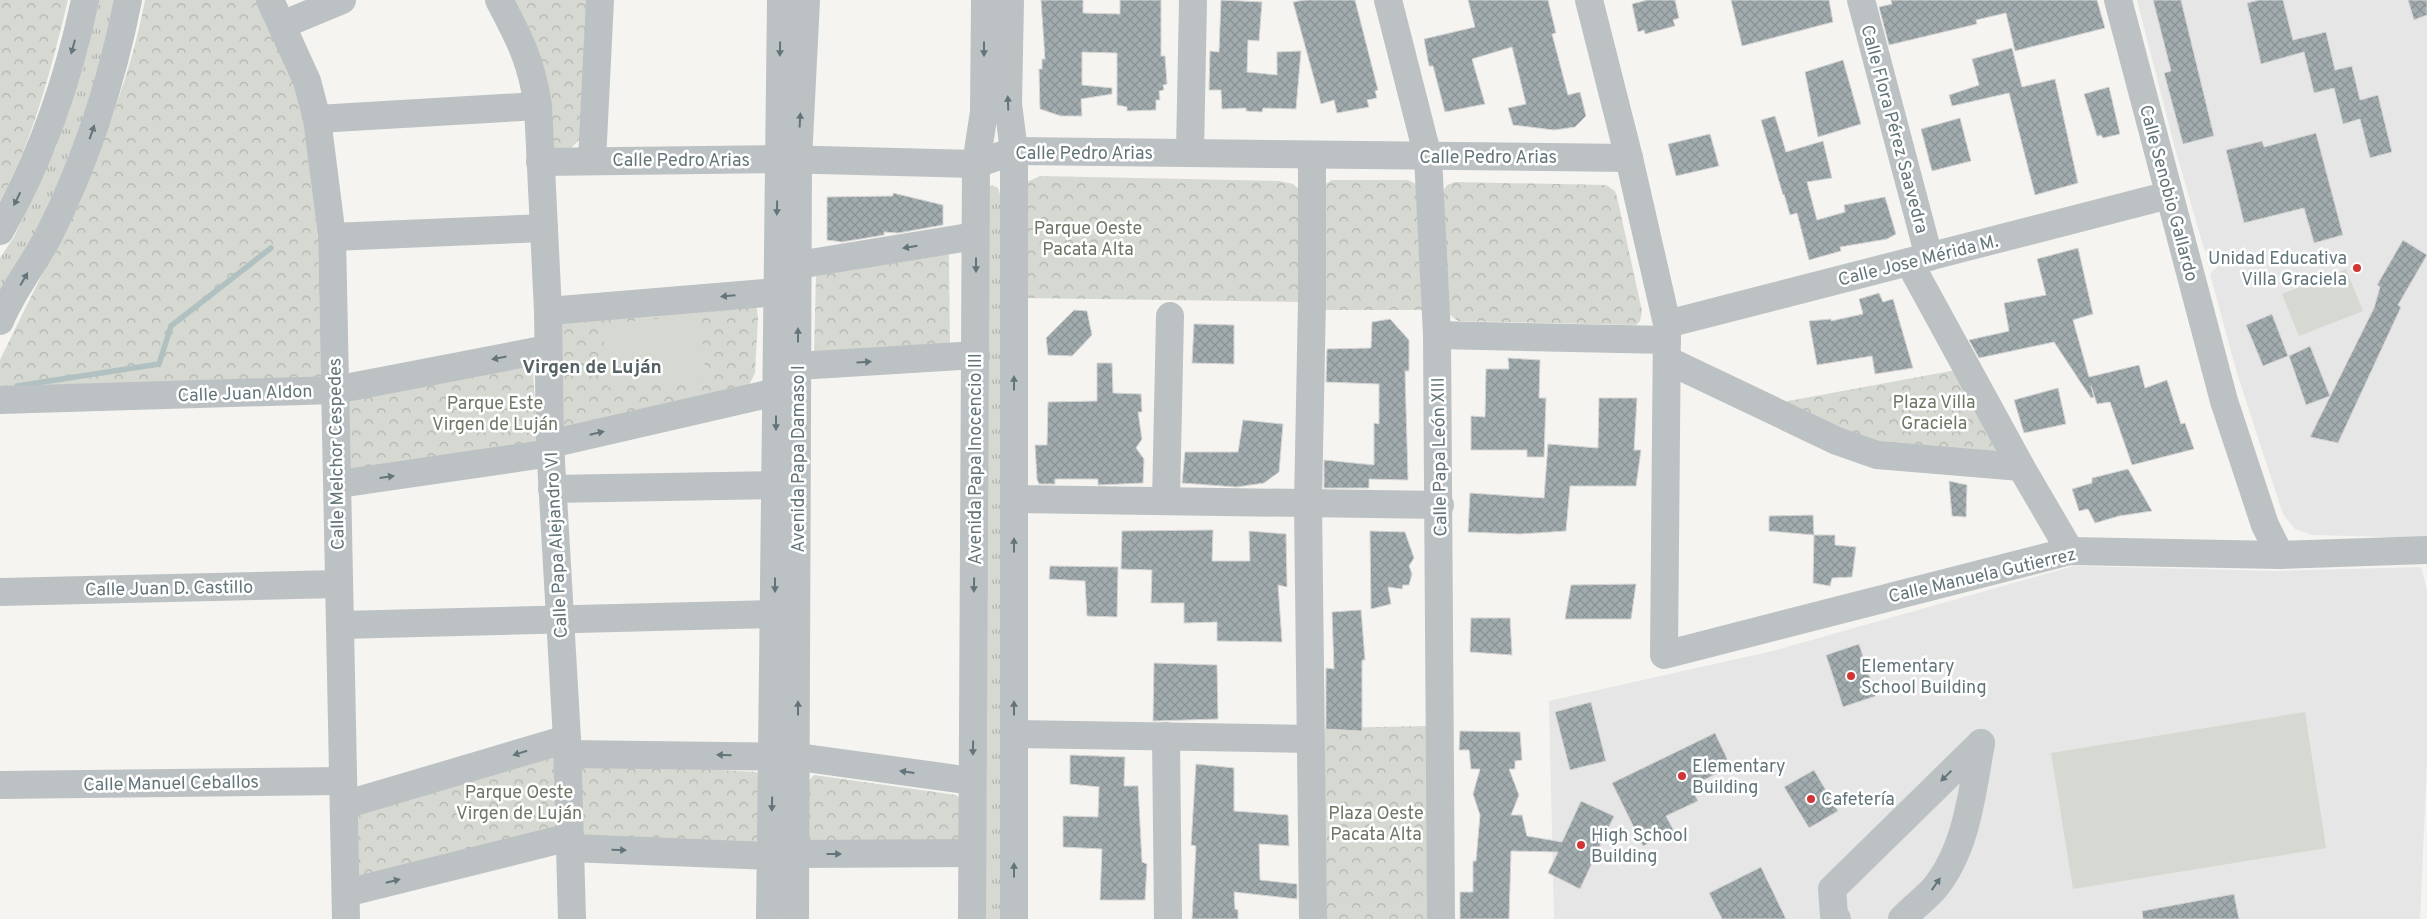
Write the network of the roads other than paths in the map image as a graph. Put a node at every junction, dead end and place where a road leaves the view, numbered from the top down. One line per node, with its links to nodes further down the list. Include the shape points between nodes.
1 (85, 0): 30 (street, one-way to 30, via 58,106)
2 (128, 0): 38 (street, one-way to 2, via 49,235 82,161 107,90)
3 (270, 0): 16 (street, Calle Melchor Cespedes)
4 (342, 0): 16 (street)
5 (499, 0): 17 (street, Calle Papa Alejandro VI, via 525,49)
6 (600, 0): 25 (street)
7 (781, 0): 24 (street, Avenida Papa Damaso I, one-way to 24)
8 (806, 0): 24 (street, Avenida Papa Damaso I, one-way to 8)
9 (985, 0): 27 (street, Avenida Papa Inocencio III, one-way to 27, via 984,112)
10 (1010, 0): 19 (street, one-way to 10, via 1008,104)
11 (1193, 0): 20 (street)
12 (1388, 0): 22 (street, Calle Papa León XIII)
13 (1589, 0): 23 (street)
14 (1860, 0): 33 (street, Calle Flora Pérez Saavedra)
15 (2118, 0): 28 (street, Calle Senobio Gallardo)
16 (282, 25): 18 (street, Calle Melchor Cespedes, via 307,81)
17 (538, 106): 18 (street); 26 (street, Calle Papa Alejandro VI)
18 (317, 119): 32 (street, Calle Melchor Cespedes)
19 (1014, 151): 20 (street, Calle Pedro Arias); 27 (street, Calle Pedro Arias); 52 (street, one-way to 19)
20 (1190, 153): 21 (street, Calle Pedro Arias)
21 (1312, 156): 22 (street, Calle Pedro Arias); 54 (street)
22 (1428, 157): 23 (street, Calle Pedro Arias); 39 (street, Calle Papa León XIII)
23 (1629, 158): 40 (street)
24 (788, 159): 25 (street, Calle Pedro Arias); 27 (street, Calle Pedro Arias); 34 (street, Avenida Papa Damaso I); 35 (street, Avenida Papa Damaso I, one-way to 35)
25 (592, 160): 26 (street, Calle Pedro Arias)
26 (540, 162): 29 (street, Calle Papa Alejandro VI)
27 (976, 164): 31 (street, Avenida Papa Inocencio III)
28 (2169, 195): 33 (street, Calle Jose Mérida M.); 58 (street, Calle Senobio Gallardo, via 2224,401 2265,525)
29 (544, 228): 32 (street); 36 (street, Calle Papa Alejandro VI)
30 (0, 231)
31 (976, 236): 34 (street, one-way to 34); 42 (street, Avenida Papa Inocencio III, one-way to 42)
32 (332, 237): 44 (street, Calle Melchor Cespedes)
33 (1919, 260): 40 (street, Calle Jose Mérida M.); 48 (street, Calle Flora Pérez Saavedra)
34 (798, 265): 43 (street, Avenida Papa Damaso I, one-way to 34)
35 (776, 292): 36 (street, one-way to 36); 45 (street, Avenida Papa Damaso I)
36 (548, 311): 41 (street, Calle Papa Alejandro VI)
37 (1170, 316): 53 (street)
38 (0, 321)
39 (1437, 334): 40 (street); 55 (street, Calle Papa León XIII)
40 (1667, 342): 48 (street, via 1838,441 1877,454); 57 (street, Calle Manuela Gutierrez, via 1664,655)
41 (547, 349): 44 (street, Calle Juan Aldon, one-way to 44); 47 (street, Calle Papa Alejandro VI)
42 (976, 355): 43 (street, one-way to 42); 69 (street, Avenida Papa Inocencio III, one-way to 69)
43 (798, 366): 68 (street, Avenida Papa Damaso I, one-way to 43)
44 (335, 390): 46 (street, Calle Juan Aldon); 49 (street, Calle Melchor Cespedes)
45 (776, 392): 47 (street, one-way to 45); 50 (street, Avenida Papa Damaso I, one-way to 50)
46 (0, 400)
47 (550, 448): 49 (street, one-way to 47); 51 (street, Calle Papa Alejandro VI)
48 (2020, 466): 57 (street, Calle Flora Pérez Saavedra)
49 (339, 484): 59 (street, Calle Melchor Cespedes)
50 (775, 485): 51 (street); 61 (street, Avenida Papa Damaso I, one-way to 61)
51 (552, 489): 62 (street, Calle Papa Alejandro VI)
52 (1014, 499): 53 (street); 64 (street, one-way to 52)
53 (1166, 501): 54 (street)
54 (1308, 503): 55 (street); 66 (street)
55 (1440, 505): 83 (street, Calle Papa León XIII)
56 (2427, 550): 58 (street, Calle Manuela Gutierrez)
57 (2070, 551): 58 (street, Calle Manuela Gutierrez)
58 (2280, 556)
59 (338, 584): 60 (street, Calle Juan D. Castillo); 63 (street, Calle Melchor Cespedes)
60 (0, 592)
61 (774, 614): 62 (street); 68 (street, Avenida Papa Damaso I)
62 (560, 620): 63 (street); 67 (street, Calle Papa Alejandro VI)
63 (340, 625): 71 (street, Calle Melchor Cespedes)
64 (1014, 734): 65 (street); 80 (street, one-way to 64)
65 (1166, 736): 66 (street); 81 (street)
66 (1310, 739): 82 (street)
67 (567, 746): 68 (street, Calle Manuel Ceballos, one-way to 67); 71 (street, Calle Manuel Ceballos, one-way to 71); 72 (street, Calle Papa Alejandro VI)
68 (785, 756): 69 (street, Calle Manuel Ceballos, one-way to 68); 74 (street, Avenida Papa Damaso I)
69 (972, 781): 73 (street, Avenida Papa Inocencio III)
70 (0, 785): 71 (street, Calle Manuel Ceballos)
71 (343, 793): 75 (street, Calle Melchor Cespedes)
72 (570, 843): 74 (street, one-way to 74); 75 (street, one-way to 72); 76 (street, Calle Papa Alejandro VI)
73 (972, 853): 74 (street, one-way to 73); 79 (street, Avenida Papa Inocencio III)
74 (784, 855): 77 (street, Avenida Papa Damaso I); 78 (street, Avenida Papa Damaso I)
75 (346, 906)
76 (572, 919)
77 (770, 919)
78 (795, 919)
79 (972, 919)
80 (1014, 919)
81 (1168, 919)
82 (1313, 919)
83 (1441, 919)
84 (1837, 919): 85 (street, one-way to 84, via 1933,889 1957,852 1981,743 1832,889)
85 (1902, 919)

